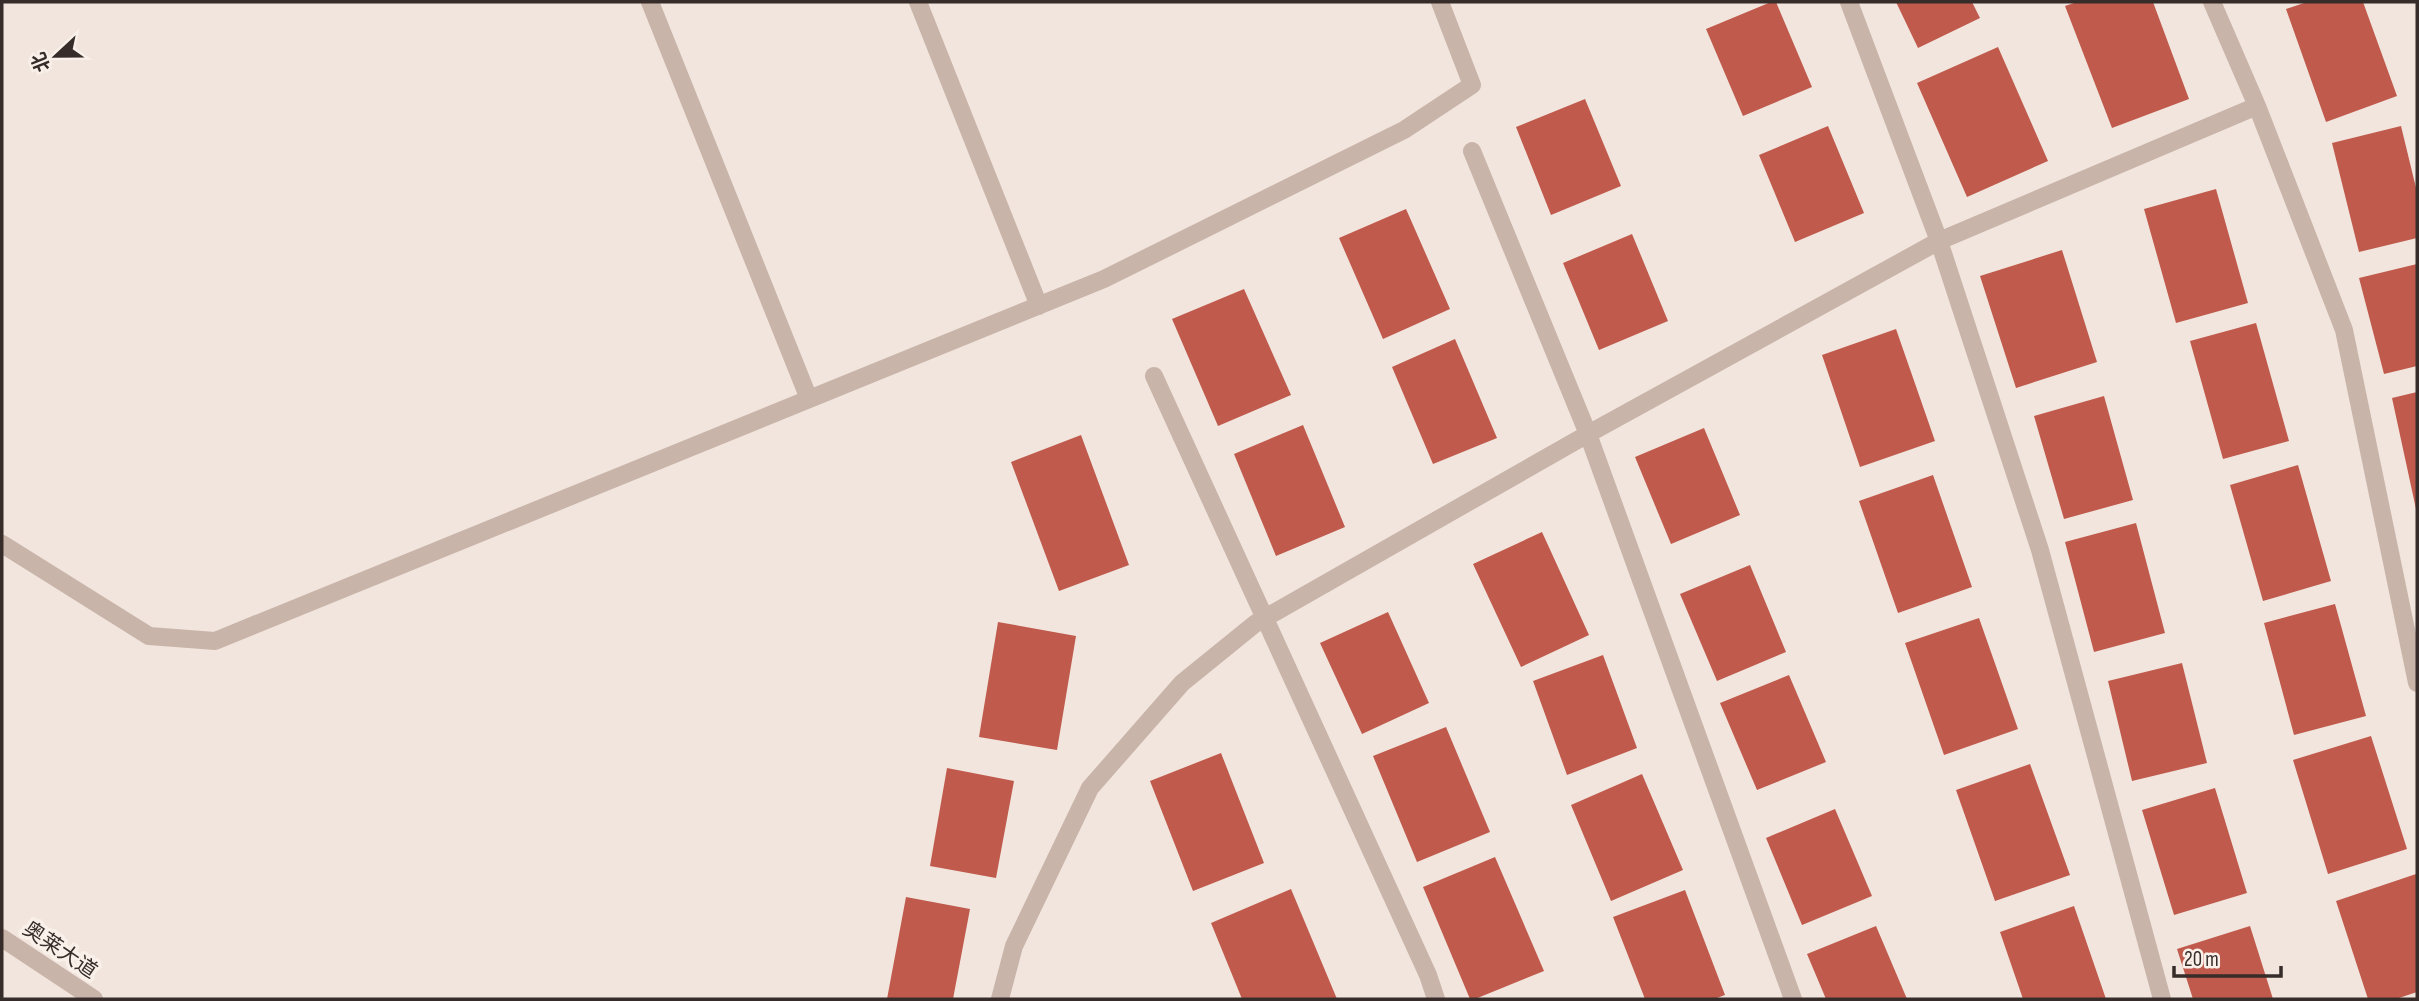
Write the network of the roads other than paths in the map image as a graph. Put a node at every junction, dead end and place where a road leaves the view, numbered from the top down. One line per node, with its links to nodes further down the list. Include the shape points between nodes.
1 (650, 2): 11 (street)
2 (918, 2): 9 (street)
3 (1440, 2): 9 (street, via 1472,85 1404,130 1104,279)
4 (1850, 2): 8 (street)
5 (2212, 2): 6 (street)
6 (2257, 106): 8 (street); 15 (street, via 2344,330)
7 (1472, 151): 12 (street)
8 (1939, 241): 12 (street); 21 (street, via 2040,550)
9 (1039, 306): 11 (street)
10 (1154, 376): 14 (street)
11 (809, 399): 13 (street, via 215,641 149,636)
12 (1588, 434): 14 (street); 20 (street)
13 (2, 544)
14 (1264, 618): 18 (street, via 1182,683 1090,789 1014,946); 19 (street)
15 (2417, 683)
16 (2, 938): 17 (street, 奥莱大道)
17 (94, 999)
18 (1000, 999)
19 (1436, 999)
20 (1793, 999)
21 (2162, 999)

